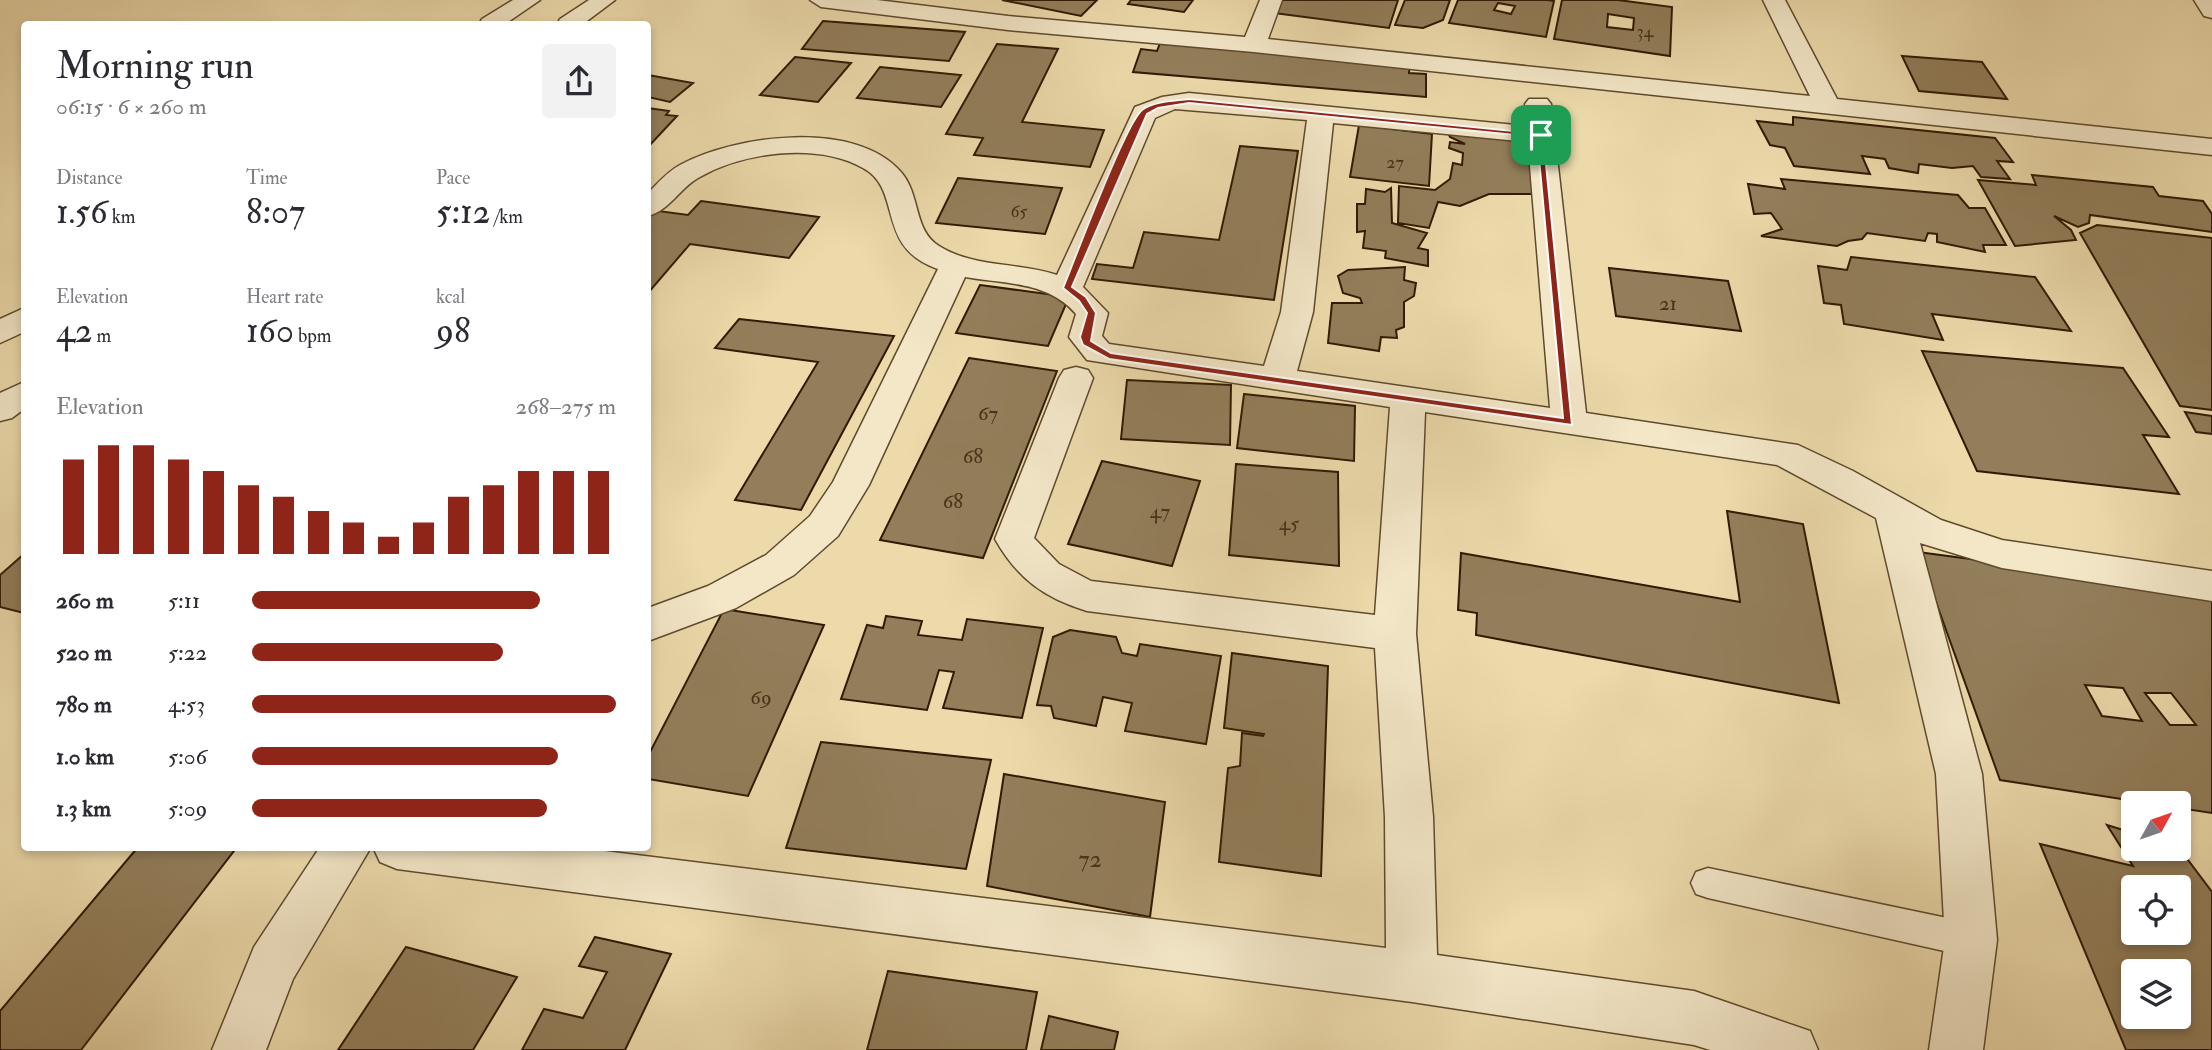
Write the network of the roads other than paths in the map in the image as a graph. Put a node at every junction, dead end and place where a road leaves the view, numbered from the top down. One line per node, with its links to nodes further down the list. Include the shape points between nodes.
1 (529, 0): 8 (street)
2 (604, 0): 9 (street)
3 (821, 0): 10 (street, via 1008,23)
4 (1271, 0): 10 (street)
5 (1774, 0): 12 (street)
6 (2205, 0): 7 (street)
7 (2212, 11)
8 (495, 21)
9 (572, 21)
10 (1254, 45): 12 (street)
11 (1538, 104): 14 (street)
12 (1828, 106): 15 (street)
13 (1321, 113): 14 (street); 18 (street, via 1189,101 1171,102 1144,113); 22 (street, via 1297,312)
14 (1541, 135): 26 (street)
15 (2212, 147)
16 (651, 204): 17 (street, via 687,173 722,157 801,145 838,149 869,160 891,176 914,240 940,259)
17 (956, 264): 18 (street, via 978,272 1047,280); 29 (street, via 850,485 824,526 780,565 722,597)
18 (1067, 288): 22 (street, via 1083,299 1092,313 1085,337 1099,352)
19 (21, 320): 20 (street)
20 (0, 333)
21 (1076, 379): 30 (street, via 1014,539 1028,562 1053,583 1087,596)
22 (1277, 380): 24 (street)
23 (21, 395): 25 (street)
24 (1408, 399): 26 (street); 30 (street)
25 (0, 410)
26 (1569, 423): 27 (street, via 1785,454)
27 (1892, 511): 28 (street, via 1964,544 2002,554); 34 (street, via 1959,774)
28 (2212, 586)
29 (651, 624)
30 (1395, 634): 35 (street, via 1409,817)
31 (344, 851): 36 (street, via 272,965)
32 (428, 851): 35 (street)
33 (1708, 883): 34 (lane)
34 (1970, 940): 38 (street)
35 (1412, 976): 37 (street, via 1694,1018)
36 (239, 1050)
37 (1791, 1050)
38 (1956, 1050)

